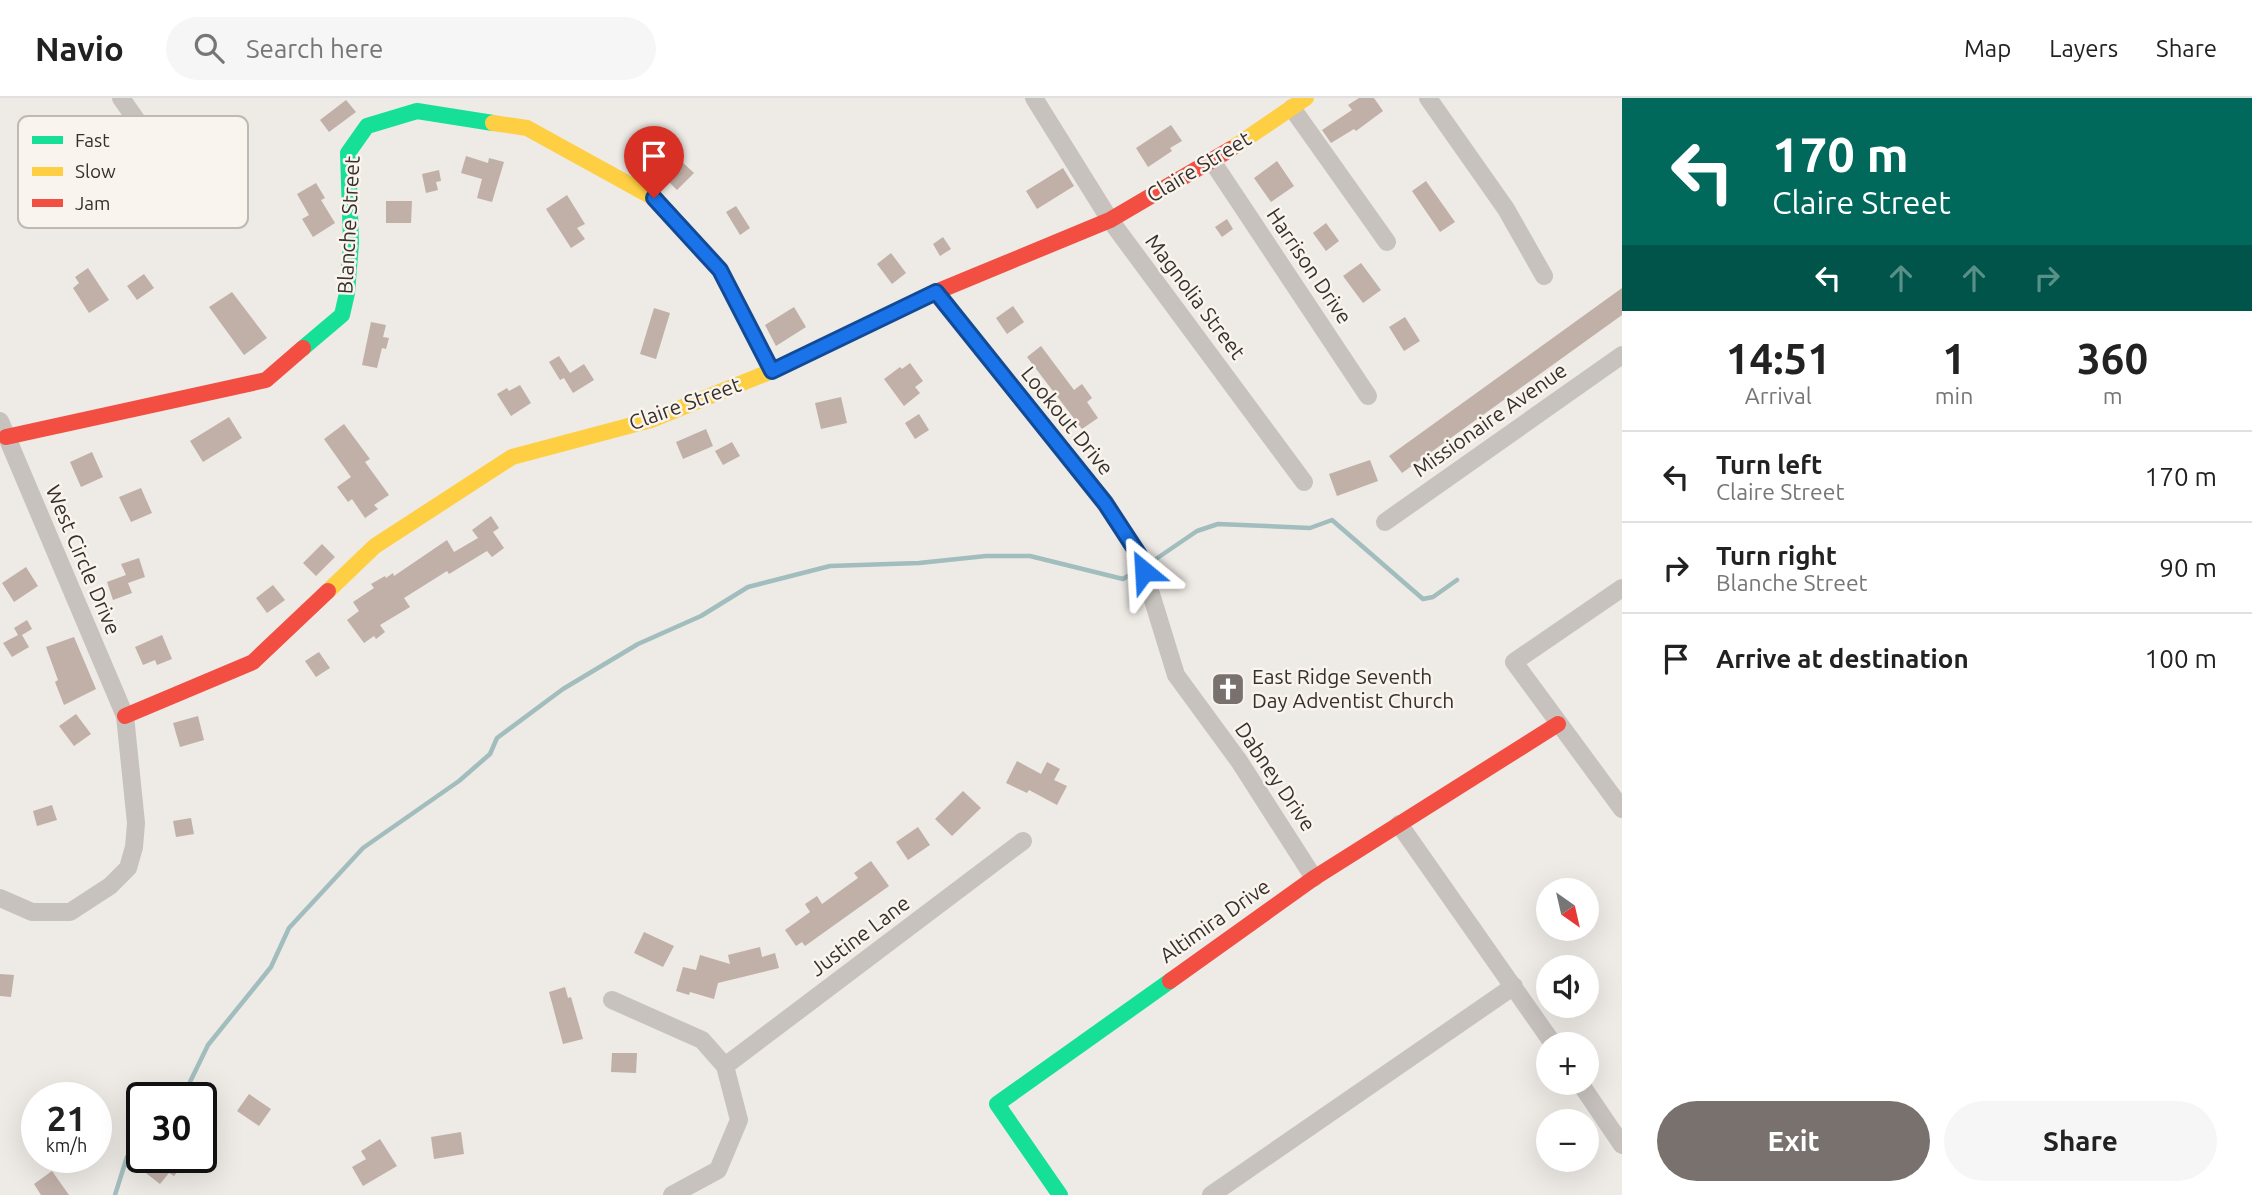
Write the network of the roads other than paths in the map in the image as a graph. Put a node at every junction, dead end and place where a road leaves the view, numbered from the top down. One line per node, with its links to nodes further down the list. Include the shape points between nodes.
1 (121, 98): 5 (street)
2 (1034, 98): 7 (street, Magnolia Street)
3 (1428, 98): 9 (street, via 1506,209)
4 (1299, 103): 6 (street, Claire Street); 8 (street)
5 (134, 116)
6 (1212, 161): 7 (street, Claire Street); 13 (street, Harrison Drive)
7 (1110, 220): 10 (street, Claire Street); 15 (street, Magnolia Street)
8 (1387, 242)
9 (1544, 276)
10 (936, 292): 12 (street, Claire Street); 17 (street, Lookout Drive, via 1105,503 1139,555)
11 (1622, 355): 16 (street, Missionaire Avenue)
12 (772, 371): 14 (street, Blanche Street, via 720,270 654,198 527,128 417,111 367,126 348,153 351,243 342,315 266,380); 19 (street, Claire Street, via 652,420 512,457 375,546 253,662)
13 (1368, 396)
14 (3, 429): 19 (street, West Circle Drive)
15 (1304, 482)
16 (1385, 522)
17 (1150, 586): 24 (street, Dabney Drive, via 1176,675 1239,761)
18 (1622, 588): 20 (street, via 1514,662)
19 (125, 716): 25 (street, West Circle Drive, via 136,823 128,868 70,912 32,912)
20 (1558, 724): 21 (street); 22 (street, Altimira Drive)
21 (1622, 810)
22 (1399, 824): 24 (street, Altimira Drive); 26 (street)
23 (1023, 841): 29 (street, Justine Lane)
24 (1314, 878): 33 (street, Altimira Drive, via 997,1104)
25 (0, 898)
26 (1514, 986): 28 (street); 34 (street)
27 (612, 1000): 29 (street, via 702,1040)
28 (1545, 1032)
29 (725, 1066): 32 (street, via 739,1120 718,1170)
30 (1588, 1095): 31 (street)
31 (1622, 1145)
32 (672, 1195)
33 (1060, 1195)
34 (1211, 1195)

